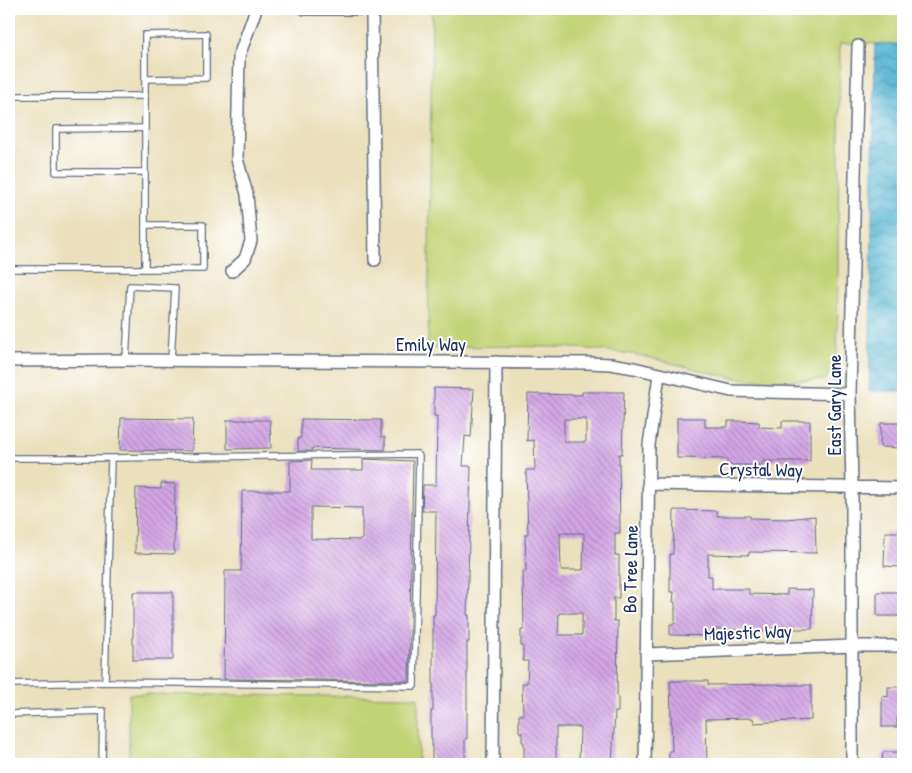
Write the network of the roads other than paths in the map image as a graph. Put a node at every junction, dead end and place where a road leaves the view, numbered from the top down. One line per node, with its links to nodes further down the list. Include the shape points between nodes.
1 (256, 9): 14 (street, via 238,56 237,159 247,194 251,241 245,258)
2 (305, 9): 3 (street)
3 (372, 9): 11 (street)
4 (858, 46): 20 (street, East Gary Lane)
5 (145, 79): 5 (lane, via 145,35 206,34 206,78); 7 (lane)
6 (9, 96): 7 (lane)
7 (145, 96): 8 (lane)
8 (145, 128): 9 (lane); 9 (lane, via 56,129 56,172)
9 (145, 172): 10 (lane)
10 (145, 225): 13 (lane); 13 (lane, via 203,225 203,269)
11 (375, 260)
12 (9, 269): 13 (lane)
13 (145, 269)
14 (232, 271)
15 (126, 360): 16 (street, Emily Way); 16 (lane, via 130,286 175,288); 17 (street, Emily Way)
16 (172, 360): 18 (street, Emily Way)
17 (9, 361)
18 (496, 362): 19 (street, Emily Way, via 611,364); 33 (street)
19 (659, 375): 20 (street, Emily Way, via 731,391); 23 (street, Bo Tree Lane, via 649,445)
20 (850, 394): 24 (street, East Gary Lane)
21 (9, 458): 22 (lane)
22 (111, 458): 29 (lane); 29 (lane, via 417,454 415,683 411,687)
23 (648, 484): 24 (street, Crystal Way); 28 (street, Bo Tree Lane)
24 (852, 488): 25 (street, Crystal Way); 26 (street, East Gary Lane)
25 (903, 488)
26 (852, 646): 27 (street, Majestic Way); 28 (street, Majestic Way); 35 (street, East Gary Lane)
27 (903, 646)
28 (646, 654): 34 (street, Bo Tree Lane)
29 (105, 682): 30 (lane)
30 (9, 684)
31 (9, 714): 32 (lane, via 103,711)
32 (102, 764)
33 (493, 764)
34 (645, 764)
35 (852, 764)

